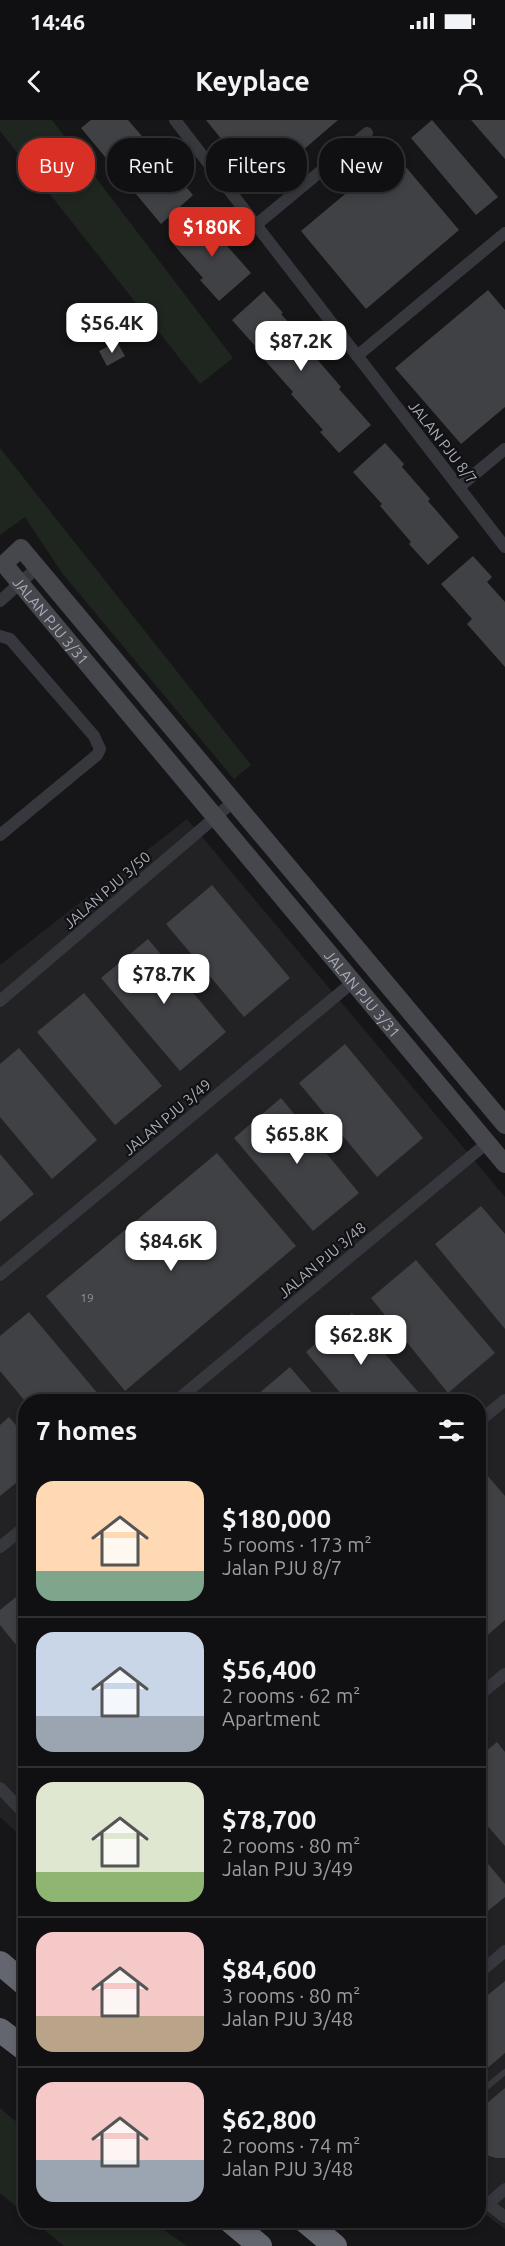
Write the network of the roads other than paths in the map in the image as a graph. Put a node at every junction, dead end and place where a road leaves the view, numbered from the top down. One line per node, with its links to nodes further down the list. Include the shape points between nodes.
1 (175, 120): 3 (street, JALAN PJU 8/7)
2 (367, 133): 3 (street)
3 (256, 225): 5 (street, JALAN PJU 8/7)
4 (505, 233): 5 (street)
5 (357, 356): 7 (street, JALAN PJU 8/7)
6 (505, 449): 7 (street)
7 (459, 487): 8 (street, JALAN PJU 8/7)
8 (505, 547)
9 (2, 566): 10 (street, JALAN PJU 3/31, via 21,549); 11 (street, JALAN PJU 3/31)
10 (38, 567): 11 (street); 14 (street, JALAN PJU 3/31)
11 (20, 583): 12 (street); 15 (street, JALAN PJU 3/31)
12 (0, 602)
13 (0, 636): 16 (street, via 10,639 94,735 100,749)
14 (233, 802): 15 (street, JALAN PJU 3/50); 19 (street, JALAN PJU 3/31)
15 (215, 817): 17 (street, JALAN PJU 3/31); 18 (street, JALAN PJU 3/50)
16 (0, 835)
17 (353, 982): 20 (street, JALAN PJU 3/31); 22 (street, JALAN PJU 3/49)
18 (0, 1001)
19 (505, 1125)
20 (487, 1143): 21 (street, JALAN PJU 3/31); 23 (street, JALAN PJU 3/48)
21 (505, 1164)
22 (0, 1275)
23 (184, 1394)
24 (505, 1400): 25 (street)
25 (486, 1415)
26 (18, 1532): 27 (street)
27 (0, 1547)
28 (505, 1674): 29 (street)
29 (486, 1689)
30 (0, 1788): 31 (street)
31 (18, 1804)
32 (505, 1952): 34 (street)
33 (0, 1964): 35 (highway)
34 (486, 1967)
35 (18, 1979)
36 (0, 2030): 37 (highway)
37 (18, 2044)
38 (505, 2072): 39 (lane)
39 (486, 2087)
40 (505, 2189): 41 (street)
41 (486, 2198)
42 (486, 2202): 43 (street)
43 (505, 2217)
44 (239, 2228): 46 (highway)
45 (314, 2228): 47 (highway)
46 (260, 2246)
47 (335, 2246)

